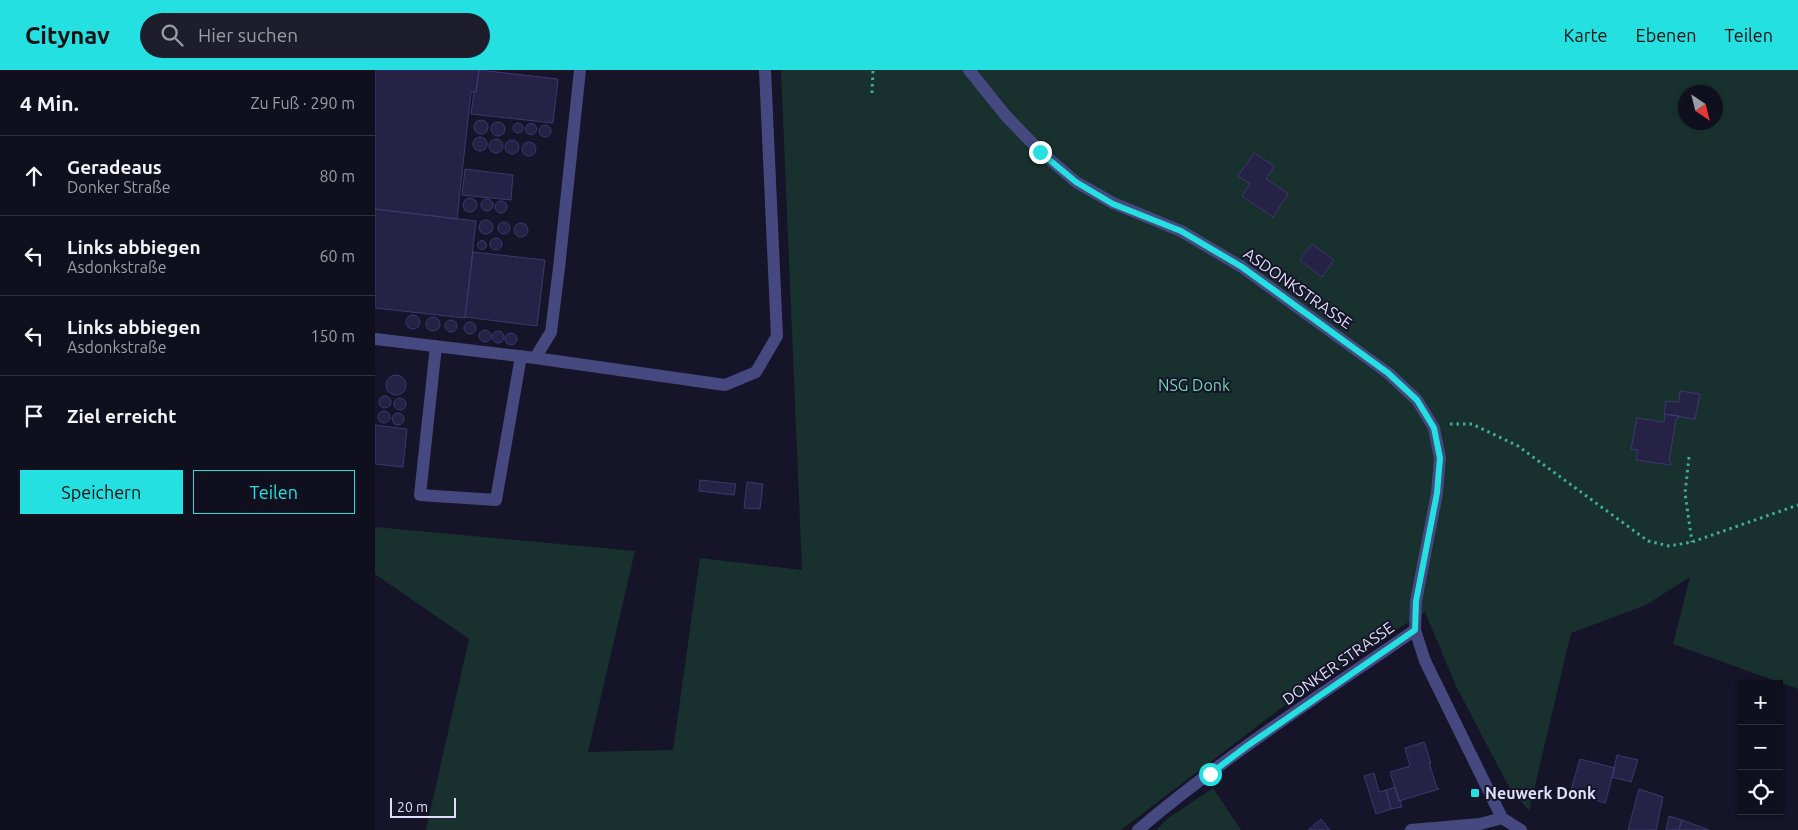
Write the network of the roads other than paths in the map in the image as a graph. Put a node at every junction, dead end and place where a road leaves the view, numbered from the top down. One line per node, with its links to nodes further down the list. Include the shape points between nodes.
1 (580, 70): 7 (street, via 551,332)
2 (765, 70): 7 (street, via 777,336 756,372 725,385)
3 (969, 70): 8 (street, ASDONKSTRASSE, via 1040,152 1076,182 1113,204 1181,231 1242,267 1388,373 1417,400 1434,428 1440,458 1437,493 1416,601)
4 (375, 339): 5 (street)
5 (436, 346): 6 (street); 6 (street, via 420,495 496,500)
6 (521, 356): 7 (street)
7 (535, 358)
8 (1415, 630): 9 (street, DONKER STRASSE, via 1425,661); 10 (street, DONKER STRASSE, via 1247,746)
9 (1502, 818): 11 (street, via 1480,824); 12 (street)
10 (1138, 830)
11 (1411, 830)
12 (1521, 830)

